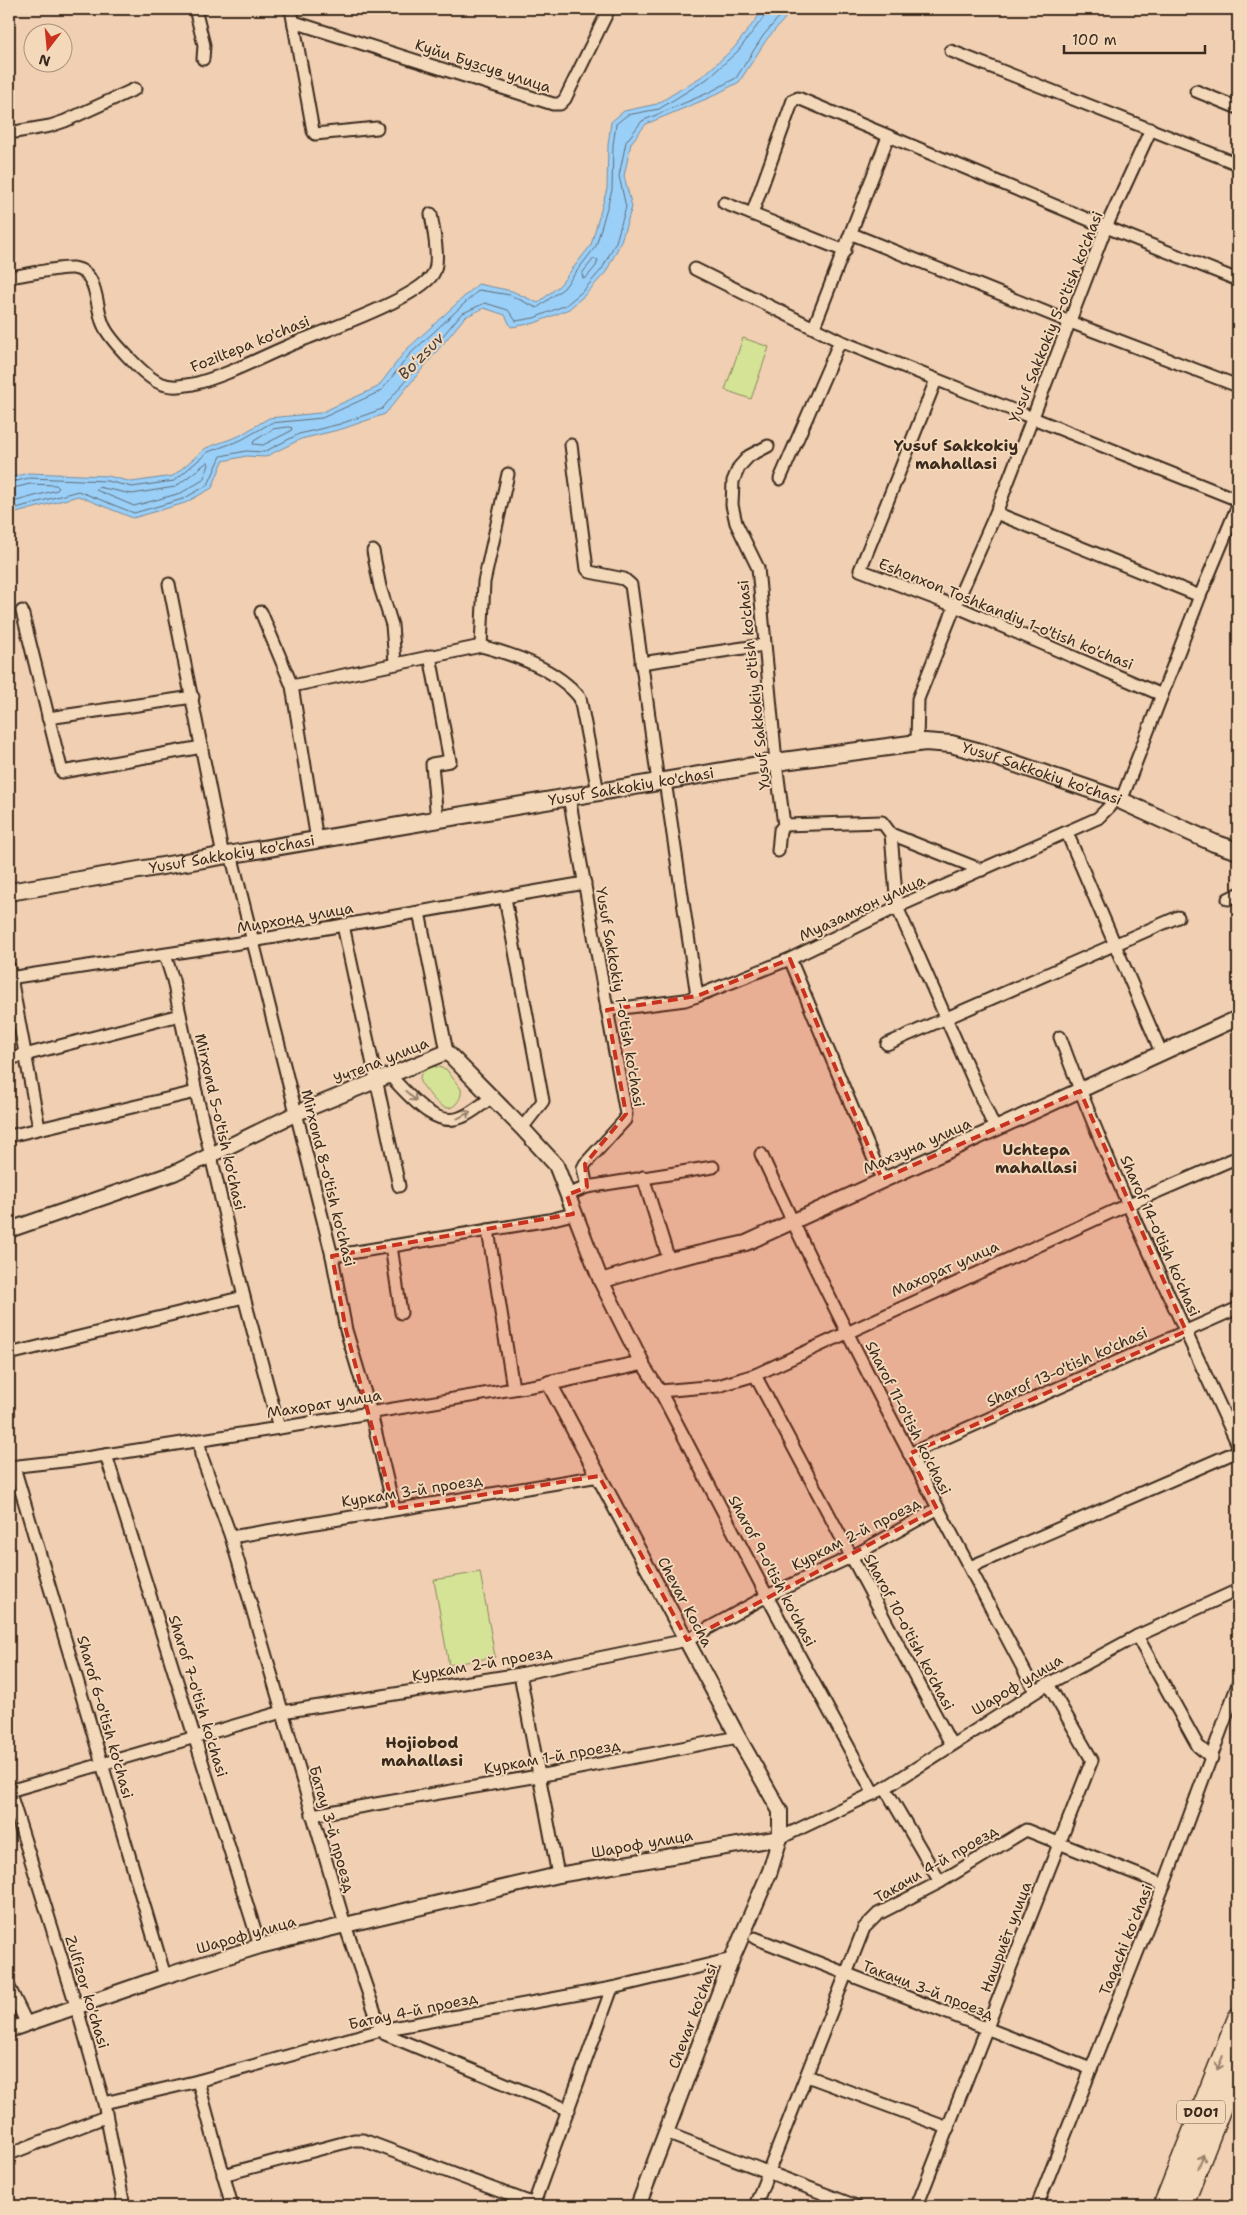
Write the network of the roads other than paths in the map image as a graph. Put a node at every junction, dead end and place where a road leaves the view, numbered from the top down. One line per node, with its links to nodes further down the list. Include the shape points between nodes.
1 (195, 9): 6 (street, via 204,45)
2 (292, 9): 4 (street)
3 (609, 9): 4 (street, Куйи Бузсув улица, via 560,104)
4 (294, 22): 10 (street, via 313,131 316,134)
5 (950, 51): 11 (street)
6 (203, 60)
7 (136, 89): 12 (street, via 65,122)
8 (1196, 91): 9 (street)
9 (1238, 108)
10 (377, 128)
11 (1151, 129): 14 (street); 18 (street, Yusuf Sakkokiy 5-o'tish ko'chasi)
12 (9, 133)
13 (888, 137): 17 (street, via 795,98); 18 (street); 19 (street)
14 (1238, 164)
15 (724, 203): 17 (street)
16 (431, 214): 22 (street, Foziltepa ko'chasi, via 435,268 424,283 394,302 349,321 240,366 176,387 159,383 143,372 103,326 91,279 84,273 73,268)
17 (752, 214): 20 (street)
18 (1106, 227): 23 (street); 24 (street, Yusuf Sakkokiy 5-o'tish ko'chasi)
19 (852, 234): 20 (street); 24 (street)
20 (845, 251): 25 (street)
21 (695, 269): 25 (street)
22 (9, 277)
23 (1238, 280)
24 (1070, 322): 28 (street); 29 (street, Yusuf Sakkokiy 5-o'tish ko'chasi)
25 (814, 327): 26 (street)
26 (840, 341): 27 (street); 33 (street)
27 (936, 380): 29 (street); 40 (street, Eshonxon Toshkandiy 1-o'tish ko'chasi, via 860,570)
28 (1238, 386)
29 (1031, 418): 34 (street); 36 (street, Yusuf Sakkokiy 5-o'tish ko'chasi)
30 (571, 446): 47 (street, via 586,569 624,579 631,585)
31 (768, 446): 43 (street, Yusuf Sakkokiy o'tish ko'chasi, via 749,456 739,466 733,481 732,505 736,523 758,568)
32 (508, 474): 44 (street, via 484,582)
33 (780, 479)
34 (1238, 500)
35 (1238, 505): 39 (street, Муазамхон улица)
36 (996, 513): 39 (street); 40 (street, Yusuf Sakkokiy 5-o'tish ko'chasi)
37 (373, 551): 46 (street, via 392,625)
38 (169, 584): 50 (street, Mirxond 8-o'tish ko'chasi)
39 (1200, 596): 49 (street, Муазамхон улица)
40 (955, 606): 49 (street, Eshonxon Toshkandiy 1-o'tish ko'chasi); 52 (street, Yusuf Sakkokiy 5-o'tish ko'chasi, via 918,699)
41 (22, 611): 51 (street)
42 (261, 612): 48 (street)
43 (764, 645): 47 (street); 54 (street, Yusuf Sakkokiy o'tish ko'chasi)
44 (481, 646): 45 (street); 56 (street, via 502,651 535,666 572,688 580,698)
45 (430, 656): 46 (street); 59 (street, via 450,761 432,764)
46 (395, 662): 48 (street)
47 (641, 663): 55 (street)
48 (292, 686): 63 (street)
49 (1162, 695): 58 (street, Муазамхон улица)
50 (193, 697): 51 (street); 53 (street, Mirxond 8-o'tish ko'chasi)
51 (48, 718): 53 (street, via 62,772)
52 (917, 742): 54 (main road, Yusuf Sakkokiy ko'chasi); 58 (main road, Yusuf Sakkokiy ko'chasi, via 968,748)
53 (202, 747): 66 (street, Mirxond 8-o'tish ko'chasi)
54 (776, 762): 55 (main road, Yusuf Sakkokiy ko'chasi); 60 (street, Yusuf Sakkokiy o'tish ko'chasi)
55 (662, 781): 56 (main road, Yusuf Sakkokiy ko'chasi); 80 (street)
56 (598, 792): 57 (main road, Yusuf Sakkokiy ko'chasi)
57 (569, 797): 59 (main road, Yusuf Sakkokiy ko'chasi); 68 (street, Yusuf Sakkokiy 1-o'tish ko'chasi)
58 (1118, 799): 61 (street, Муазамхон улица, via 1098,818); 65 (main road, Yusuf Sakkokiy ko'chasi)
59 (437, 820): 63 (main road, Yusuf Sakkokiy ko'chasi)
60 (784, 825): 62 (street, via 882,822); 64 (street, Yusuf Sakkokiy o'tish ko'chasi, via 780,830)
61 (1067, 833): 67 (street, Муазамхон улица); 76 (street)
62 (891, 834): 67 (street); 71 (street)
63 (317, 840): 66 (main road, Yusuf Sakkokiy ko'chasi)
64 (778, 851)
65 (1238, 852)
66 (227, 855): 69 (main road, Yusuf Sakkokiy ko'chasi); 75 (street, Mirxond 8-o'tish ko'chasi)
67 (982, 870): 71 (street, Муазамхон улица)
68 (584, 883): 70 (street, Мирхонд улица); 81 (street, Yusuf Sakkokiy 1-o'tish ko'chasi)
69 (9, 892)
70 (505, 898): 72 (street, Мирхонд улица); 98 (street, via 543,1101)
71 (897, 907): 78 (street, Муазамхон улица); 84 (street)
72 (419, 912): 74 (street, Мирхонд улица); 87 (street)
73 (1178, 917): 76 (street)
74 (343, 925): 75 (street, Мирхонд улица); 92 (street)
75 (252, 941): 77 (street, Мирхонд улица); 96 (street, Mirxond 8-o'tish ko'chasi)
76 (1115, 946): 84 (street); 88 (street)
77 (164, 955): 79 (street, Мирхонд улица); 82 (street, Mirxond 5-o'tish ko'chasi)
78 (790, 959): 80 (street, Муазамхон улица); 106 (street)
79 (9, 974): 89 (street)
80 (697, 996): 81 (street, Муазамхон улица)
81 (607, 1010): 108 (street, Yusuf Sakkokiy 1-o'tish ko'chasi, via 626,1114 625,1120 584,1164)
82 (180, 1015): 89 (street); 94 (street, Mirxond 5-o'tish ko'chasi)
83 (1238, 1018): 88 (street, Махзуна улица)
84 (945, 1019): 86 (street); 99 (street)
85 (1060, 1037): 93 (street, Sharof 14-o'tish ko'chasi)
86 (887, 1044)
87 (448, 1052): 91 (street, Учтепа улица); 95 (street, Учтепа улица)
88 (1161, 1052): 93 (street, Махзуна улица)
89 (26, 1055): 90 (street); 97 (street)
90 (9, 1059)
91 (389, 1075): 92 (street, Учтепа улица); 95 (street, one-way to 95, via 433,1116 443,1119 462,1117)
92 (376, 1080): 96 (street, Учтепа улица); 107 (street)
93 (1080, 1091): 99 (street, Махзуна улица); 110 (street, Sharof 14-o'tish ko'chasi)
94 (196, 1092): 97 (street); 101 (street, Mirxond 5-o'tish ko'chasi)
95 (491, 1098): 98 (street, Учтепа улица)
96 (297, 1113): 101 (street, Учтепа улица); 116 (street, Mirxond 8-o'tish ko'chasi)
97 (39, 1128): 100 (street)
98 (522, 1128): 109 (street, Учтепа улица, via 556,1165)
99 (994, 1129): 106 (street, Махзуна улица)
100 (9, 1136)
101 (212, 1154): 113 (street, Учтепа улица, via 174,1173); 119 (street, Mirxond 5-o'tish ko'chasi)
102 (761, 1154): 112 (street, Sharof 11-o'tish ko'chasi)
103 (1238, 1157): 110 (street, Махорат улица)
104 (713, 1167): 105 (street)
105 (643, 1178): 108 (street); 117 (street)
106 (882, 1179): 112 (street, Махзуна улица)
107 (399, 1186)
108 (587, 1187): 109 (street)
109 (566, 1195): 111 (street, Учтепа улица)
110 (1129, 1204): 122 (street, Махорат улица); 123 (street, Sharof 14-o'tish ko'chasi)
111 (573, 1214): 114 (street); 118 (street, Учтепа улица)
112 (792, 1221): 117 (street, Махзуна улица, via 746,1243); 122 (street, Sharof 11-o'tish ko'chasi)
113 (9, 1230)
114 (488, 1230): 115 (street); 128 (street)
115 (391, 1246): 116 (street); 121 (street)
116 (332, 1256): 130 (street, Mirxond 8-o'tish ko'chasi, via 346,1330)
117 (669, 1260): 118 (street, Махзуна улица)
118 (601, 1281): 125 (street, Учтепа улица)
119 (244, 1297): 124 (street); 131 (street, Mirxond 5-o'tish ko'chasi)
120 (1238, 1308): 123 (street, Sharof 13-o'tish ko'chasi)
121 (402, 1313)
122 (847, 1331): 126 (street, Махорат улица); 135 (street, Sharof 11-o'tish ko'chasi)
123 (1186, 1331): 133 (street, Sharof 14-o'tish ko'chasi); 135 (street, Sharof 13-o'tish ko'chasi)
124 (9, 1354)
125 (642, 1363): 127 (street, Махорат улица); 129 (street, Sharof 9-o'tish ko'chasi)
126 (755, 1375): 129 (street, Махорат улица, via 718,1386); 142 (street, Sharof 10-o'tish ko'chasi)
127 (550, 1383): 128 (street, Махорат улица); 138 (street, Chevar Kocha)
128 (514, 1388): 130 (street, Махорат улица)
129 (660, 1392): 145 (street, Sharof 9-o'tish ko'chasi)
130 (371, 1413): 131 (street, Махорат улица); 139 (street, Mirxond 8-o'tish ko'chasi)
131 (279, 1428): 132 (street, Махорат улица)
132 (199, 1440): 136 (street, Махорат улица); 141 (street, Батау 3-й проезд, via 201,1455)
133 (1238, 1445)
134 (1238, 1451): 143 (street)
135 (909, 1454): 140 (street, Sharof 11-o'tish ko'chasi)
136 (106, 1455): 137 (street, Махорат улица); 153 (street, Sharof 7-o'tish ko'chasi)
137 (12, 1467): 157 (street, Sharof 6-o'tish ko'chasi)
138 (600, 1476): 139 (street, Куркам 3-й проезд); 147 (street, Chevar Kocha)
139 (394, 1509): 141 (street, Куркам 3-й проезд)
140 (937, 1509): 142 (street, Куркам 2-й проезд); 143 (street, Sharof 11-o'tish ko'chasi)
141 (230, 1537): 152 (street, Батау 3-й проезд)
142 (852, 1556): 145 (street, Куркам 2-й проезд); 155 (street, Sharof 10-o'tish ko'chasi)
143 (970, 1567): 151 (street, Sharof 11-o'tish ko'chasi)
144 (1238, 1590): 146 (street, Шароф улица)
145 (767, 1596): 147 (street, Куркам 2-й проезд); 160 (street, Sharof 9-o'tish ko'chasi)
146 (1137, 1636): 149 (street, Шароф улица); 156 (street, via 1194,1739)
147 (687, 1640): 148 (street, Куркам 2-й проезд); 154 (street, Chevar Kocha)
148 (520, 1674): 152 (street, Куркам 2-й проезд); 158 (street)
149 (1048, 1684): 151 (street, Шароф улица); 164 (street, Нашриёт улица, via 1092,1760)
150 (1238, 1684): 156 (street, Taqachi koʻchasi)
151 (1035, 1691): 155 (street, Шароф улица)
152 (282, 1712): 153 (street, Куркам 2-й проезд); 162 (street, Батау 3-й проезд)
153 (196, 1738): 157 (street, Куркам 2-й проезд); 170 (street, Sharof 7-o'tish ko'chasi)
154 (738, 1738): 158 (street, Куркам 1-й проезд); 163 (street, Chevar Kocha, via 780,1811)
155 (951, 1744): 159 (street, Шароф улица)
156 (1212, 1758): 167 (street, Taqachi koʻchasi)
157 (103, 1764): 161 (street, Куркам 2-й проезд); 173 (street, Sharof 6-o'tish ko'chasi)
158 (538, 1776): 162 (street, Куркам 1-й проезд); 165 (street)
159 (885, 1788): 160 (street, Шароф улица); 166 (street)
160 (874, 1794): 163 (street, Шароф улица)
161 (10, 1797): 176 (street, Zulfizor ko'chasi)
162 (312, 1815): 168 (street, Батау 3-й проезд)
163 (780, 1838): 165 (street, Шароф улица); 171 (street, Chevar ko'chasi, via 770,1871)
164 (1058, 1843): 166 (street, Такачи 4-й проезд, via 1026,1830); 167 (street, Такачи 4-й проезд); 179 (street, Нашриёт улица)
165 (558, 1875): 168 (street, Шароф улица)
166 (940, 1882): 172 (street, Такачи 4-й проезд, via 870,1921 864,1928)
167 (1164, 1885): 183 (street, Taqachi koʻchasi)
168 (344, 1925): 170 (street, Шароф улица); 181 (street, Батау 3-й проезд)
169 (755, 1938): 172 (street, Такачи 3-й проезд)
170 (260, 1946): 173 (street, Шароф улица)
171 (732, 1960): 175 (street, Батау 4-й проезд); 190 (street, Chevar ko'chasi)
172 (846, 1975): 179 (street, Такачи 3-й проезд); 184 (street, Такачи 4-й проезд)
173 (165, 1976): 176 (street, Шароф улица)
174 (9, 1987): 178 (street)
175 (612, 1988): 181 (street, Батау 4-й проезд); 187 (street)
176 (76, 2005): 178 (street, Шароф улица); 186 (street, Zulfizor ko'chasi)
177 (1238, 2018): 202 (highway, D001, one-way to 202)
178 (26, 2022): 180 (street, Шароф улица)
179 (987, 2029): 183 (street, Такачи 3-й проезд); 189 (street, Нашриёт улица)
180 (9, 2030)
181 (381, 2030): 185 (street, Батау 4-й проезд); 187 (street)
182 (1238, 2065): 203 (highway, D001, one-way to 182)
183 (1090, 2069): 201 (street, Taqachi koʻchasi)
184 (807, 2076): 189 (street); 192 (street, Такачи 4-й проезд)
185 (198, 2081): 186 (street, Батау 4-й проезд); 193 (street)
186 (104, 2103): 188 (street, Zulfizor ko'chasi)
187 (568, 2110): 194 (street)
188 (105, 2117): 191 (street); 195 (street, Zulfizor ko'chasi)
189 (948, 2128): 200 (street, Нашриёт улица)
190 (666, 2133): 192 (street); 197 (street, Chevar ko'chasi)
191 (9, 2154)
192 (768, 2172): 198 (street, Такачи 4-й проезд); 199 (street)
193 (223, 2174): 194 (street, via 362,2140); 196 (street)
194 (533, 2205)
195 (124, 2206)
196 (232, 2206)
197 (638, 2206)
198 (755, 2206)
199 (856, 2206)
200 (918, 2206)
201 (1037, 2206)
202 (1163, 2206)
203 (1183, 2206)

